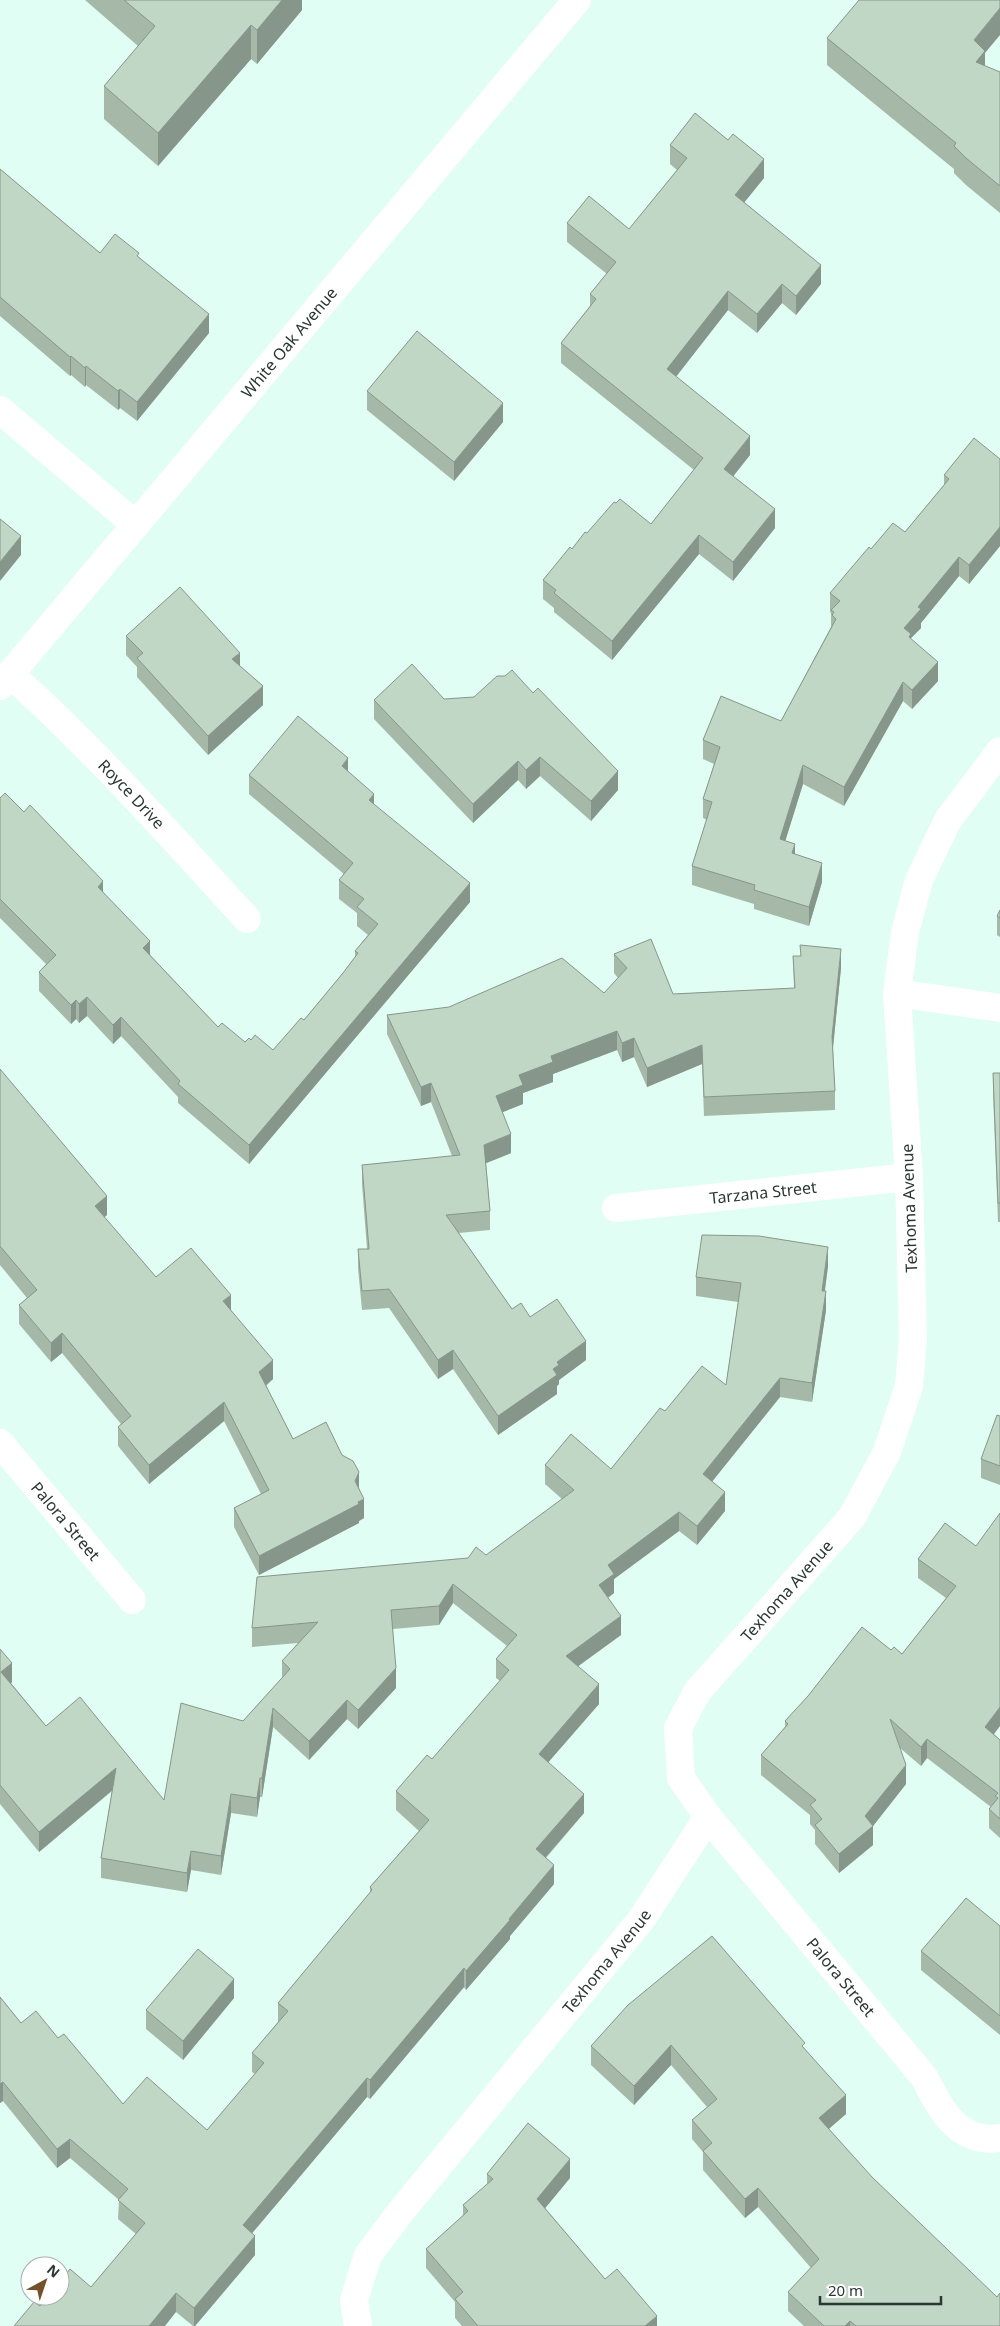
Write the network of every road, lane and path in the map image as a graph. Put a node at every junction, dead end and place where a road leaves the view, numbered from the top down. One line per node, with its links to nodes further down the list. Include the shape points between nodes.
1 (577, 0): 3 (street, White Oak Avenue)
2 (0, 410): 3 (street)
3 (136, 525): 4 (street, White Oak Avenue)
4 (5, 680): 6 (street, Royce Drive, via 46,706 102,761)
5 (1000, 751): 7 (street, Texhoma Avenue, via 948,820 919,880 905,932)
6 (248, 919)
7 (898, 993): 8 (street); 9 (street, Texhoma Avenue)
8 (1000, 1008)
9 (910, 1176): 10 (street, Tarzana Street); 13 (street, Texhoma Avenue, via 914,1339 909,1386 887,1452 852,1517 697,1692 678,1728 681,1778)
10 (616, 1208)
11 (0, 1443): 12 (street, Palora Street)
12 (132, 1600)
13 (708, 1817): 14 (street, Palora Street, via 924,2077 942,2112 971,2135 986,2140); 15 (street, Texhoma Avenue, via 641,1920 368,2255 354,2300)
14 (1000, 2138)
15 (358, 2326)

